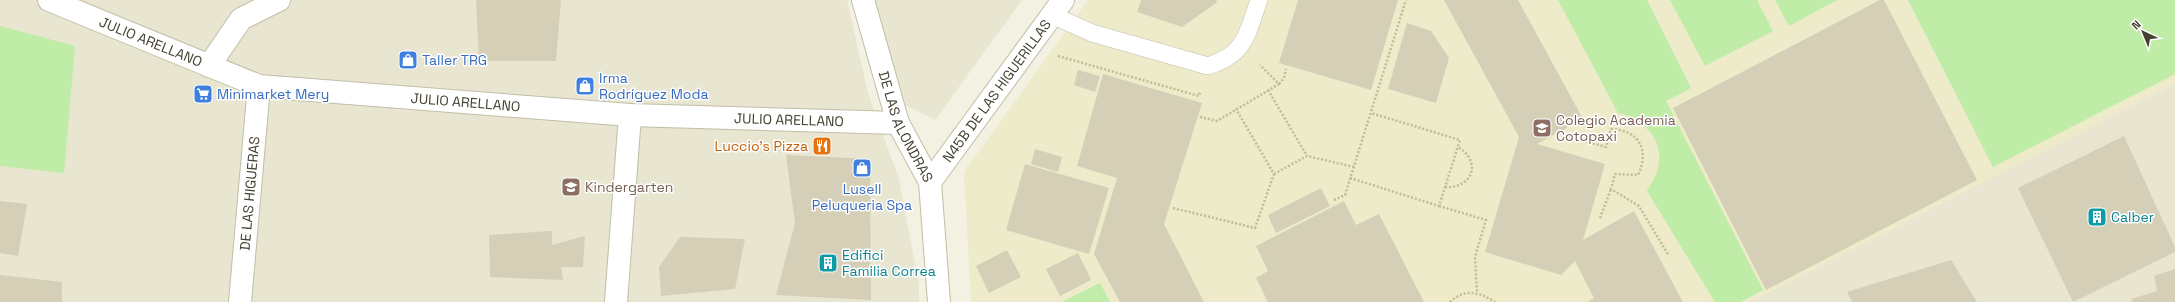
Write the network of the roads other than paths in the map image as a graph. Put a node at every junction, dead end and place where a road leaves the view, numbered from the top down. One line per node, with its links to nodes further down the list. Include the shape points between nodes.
1 (49, 0): 6 (street, JULIO ARELLANO)
2 (279, 0): 6 (street, via 241,19)
3 (863, 0): 9 (street, DE LAS ALONDRAS)
4 (1259, 0): 5 (lane, via 1242,46 1223,61 1208,66 1092,33)
5 (1057, 8): 10 (street, N45B DE LAS HIGUERILLAS)
6 (209, 66): 7 (street, JULIO ARELLANO)
7 (259, 86): 8 (street, JULIO ARELLANO); 11 (street, DE LAS HIGUERAS)
8 (630, 115): 9 (street, JULIO ARELLANO); 12 (street)
9 (898, 124): 10 (street, DE LAS ALONDRAS)
10 (930, 182): 13 (street, DE LAS ALONDRAS)
11 (240, 302)
12 (616, 302)
13 (939, 302)

